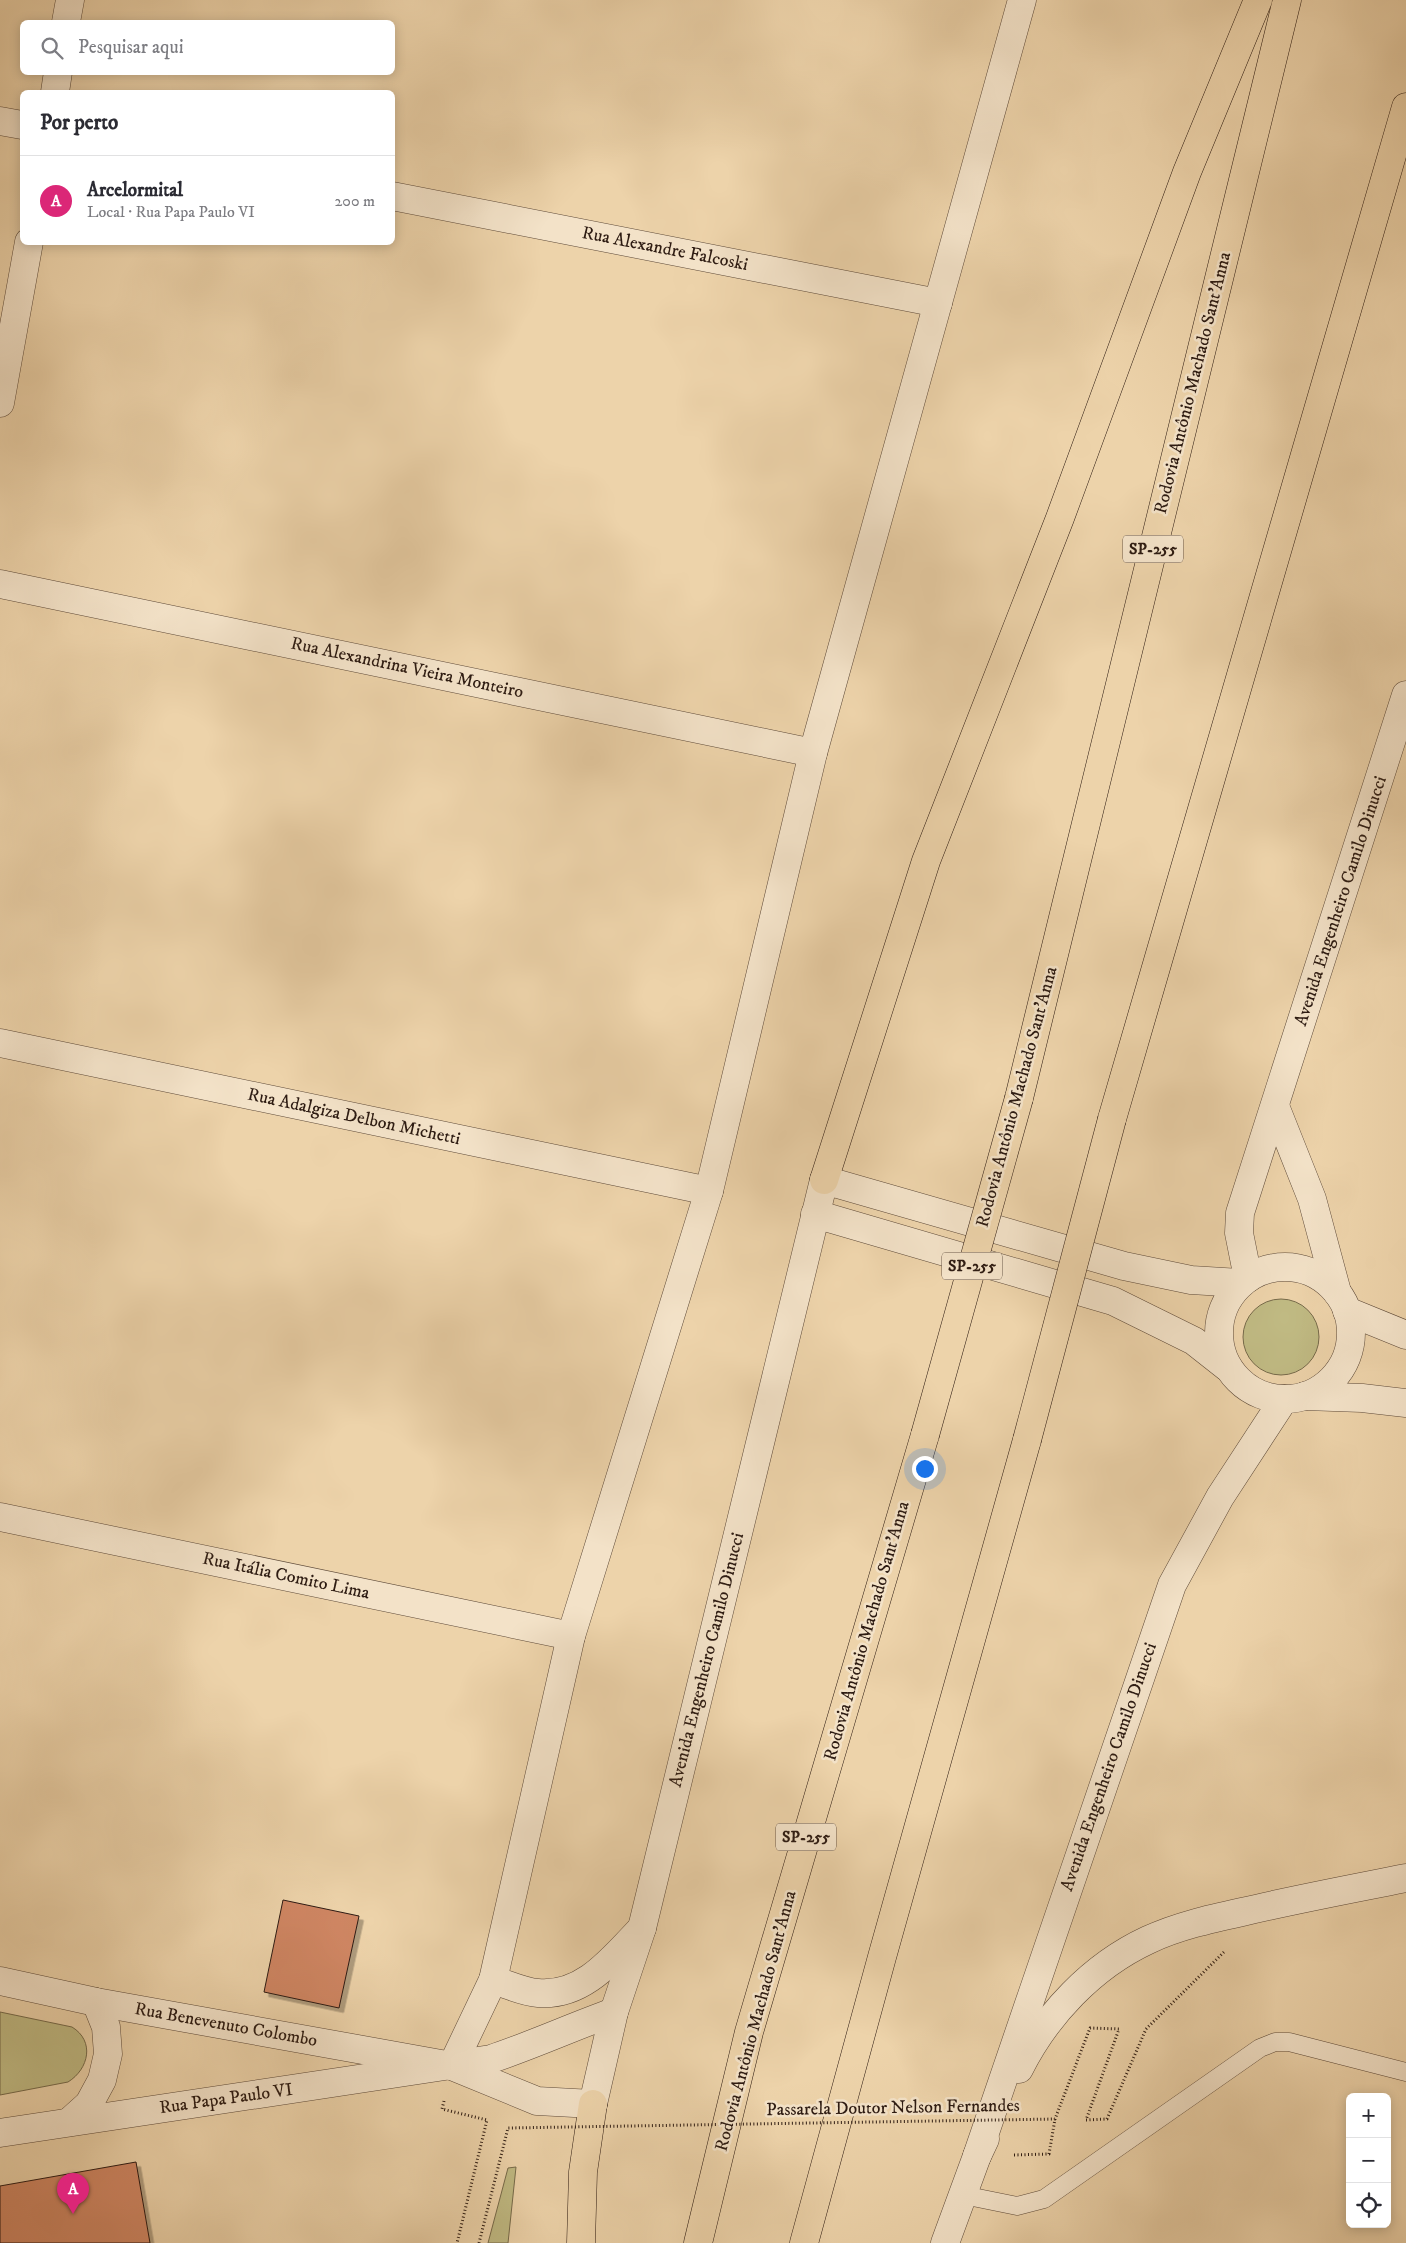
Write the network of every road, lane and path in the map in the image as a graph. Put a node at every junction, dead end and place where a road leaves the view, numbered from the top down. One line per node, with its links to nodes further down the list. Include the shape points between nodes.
1 (70, 0): 5 (street)
2 (1022, 0): 13 (street)
3 (1258, 0): 20 (highway, via 1187,172 1060,518 926,861)
4 (1287, 0): 51 (highway, Rodovia Antônio Machado Sant'Anna / SP-255, bridge, via 1019,1098 925,1435 748,2032)
5 (66, 20)
6 (58, 75): 7 (street)
7 (55, 90)
8 (1406, 107): 52 (highway, bridge, via 1112,1119)
9 (0, 121): 10 (street)
10 (20, 125)
11 (395, 197): 13 (street, Rua Alexandre Falcoski)
12 (28, 245): 14 (street)
13 (938, 303): 17 (street)
14 (0, 403)
15 (0, 584): 17 (street, Rua Alexandrina Vieira Monteiro)
16 (1406, 695): 19 (street, Avenida Engenheiro Camilo Dinucci)
17 (813, 753): 21 (street)
18 (0, 1043): 21 (street, Rua Adalgiza Delbon Michetti)
19 (1275, 1106): 23 (street, Avenida Engenheiro Camilo Dinucci, via 1240,1213); 24 (street, via 1312,1199)
20 (824, 1180): 22 (street, Avenida Engenheiro Camilo Dinucci); 23 (street, via 1124,1266 1191,1280)
21 (709, 1191): 30 (street)
22 (815, 1214): 26 (street, via 1113,1301 1194,1341); 32 (street, Avenida Engenheiro Camilo Dinucci)
23 (1244, 1281): 24 (street, via 1271,1268 1296,1267 1319,1276); 26 (street, via 1226,1302 1219,1323 1219,1346)
24 (1342, 1301): 25 (street); 27 (street, via 1351,1331 1349,1352 1339,1371 1324,1386)
25 (1406, 1335)
26 (1227, 1367): 27 (street, via 1242,1384 1261,1395)
27 (1294, 1398): 28 (street, via 1362,1398); 46 (street, Avenida Engenheiro Camilo Dinucci, via 1220,1497 1172,1585)
28 (1406, 1403)
29 (0, 1517): 30 (street, Rua Itália Comito Lima)
30 (572, 1636): 34 (street)
31 (1406, 1878): 46 (street, Avenida Engenheiro Camilo Dinucci, via 1185,1925 1147,1940 1113,1960 1053,2014 1030,2047)
32 (642, 1928): 34 (street, via 600,1971 581,1985 560,1993 537,1993); 37 (street, Avenida Engenheiro Camilo Dinucci)
33 (1230, 1948): 41 (path, bridge, via 1146,2029 1108,2119 1086,2120 1119,2029 1090,2028)
34 (493, 1980): 38 (street)
35 (0, 1981): 36 (street, Rua Benevenuto Colombo)
36 (96, 2002): 38 (street, Rua Benevenuto Colombo); 43 (street, via 106,2027 108,2054 102,2080 89,2104)
37 (614, 2012): 38 (street, Rua Benevenuto Colombo, via 501,2056); 40 (street, Avenida Engenheiro Camilo Dinucci)
38 (452, 2066): 40 (street, Rua Benevenuto Colombo, via 537,2101); 43 (street, Rua Papa Paulo VI)
39 (1406, 2072): 47 (lane, via 1289,2042 1275,2042 1260,2048 1044,2199 1017,2206)
40 (593, 2104): 50 (highway, via 583,2172)
41 (1055, 2119): 45 (path); 49 (path, Passarela Doutor Nelson Fernandes, bridge, via 508,2128)
42 (487, 2120): 48 (path)
43 (69, 2122): 44 (street, Rua Papa Paulo VI)
44 (0, 2133)
45 (1049, 2154)
46 (977, 2156): 47 (street, Avenida Engenheiro Camilo Dinucci)
47 (962, 2195): 53 (street, Avenida Engenheiro Camilo Dinucci)
48 (457, 2243)
49 (479, 2243)
50 (581, 2243)
51 (698, 2243)
52 (804, 2243)
53 (945, 2243)

